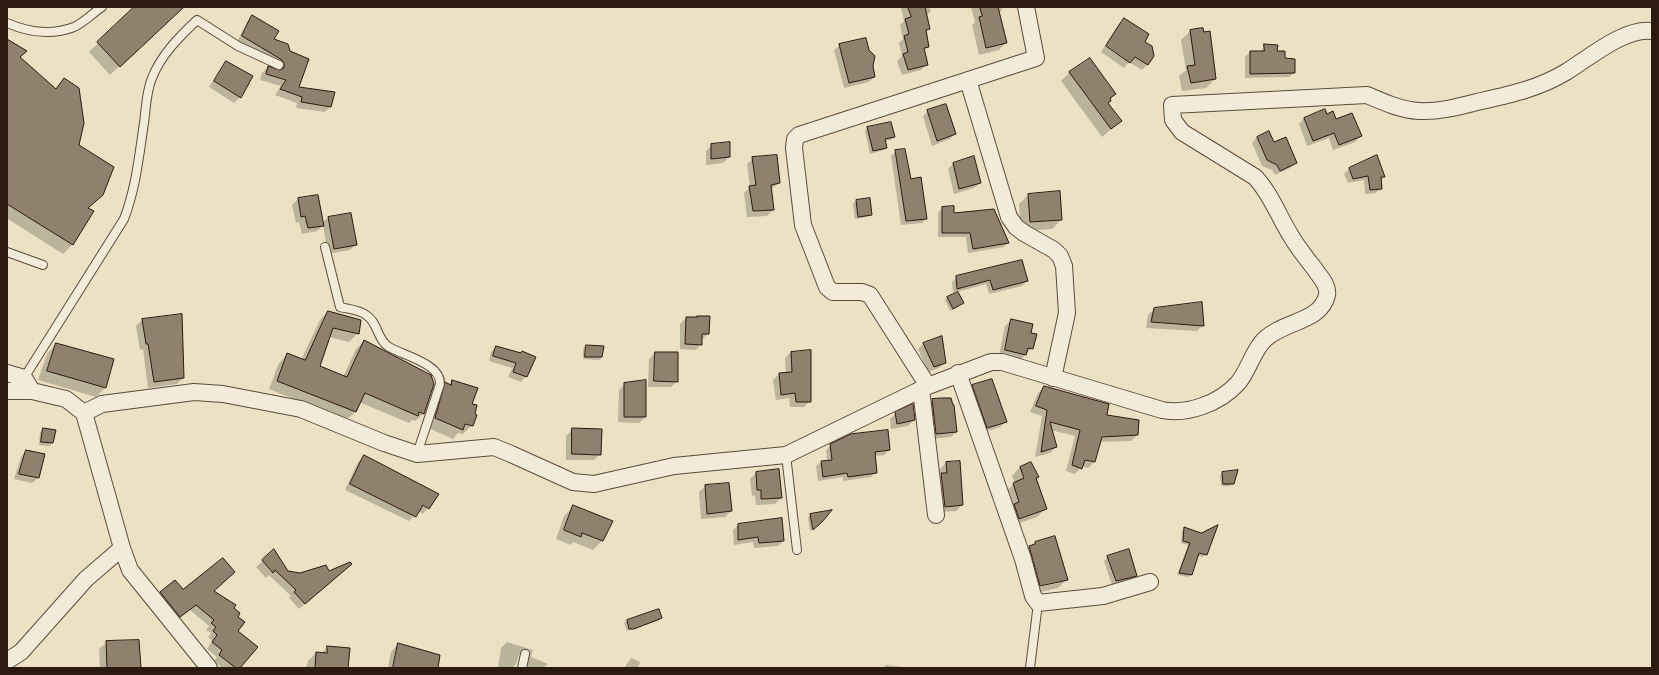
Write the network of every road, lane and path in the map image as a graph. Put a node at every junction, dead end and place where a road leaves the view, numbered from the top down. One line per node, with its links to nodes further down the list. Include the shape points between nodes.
1 (102, 7): 3 (lane, via 74,26 46,33)
2 (1026, 7): 6 (street, via 1036,58)
3 (7, 23)
4 (1652, 31): 12 (street, via 1642,29 1620,38 1564,74 1528,91 1451,108 1419,111 1390,105 1367,95 1172,105 1173,120 1182,132 1255,177 1262,185 1291,237 1325,284 1327,294 1321,309 1312,316 1277,329 1264,340 1238,382 1224,394 1194,410 1162,410)
5 (279, 65): 13 (lane, via 238,46 197,20 176,41 152,78 137,175 124,219)
6 (968, 80): 12 (street, via 1009,217 1024,233 1054,250 1064,266 1067,313); 14 (street, via 799,135 795,139 803,225 827,287 833,292 862,292 870,295)
7 (325, 247): 17 (lane, via 340,307 365,314 373,320 387,346 435,370 441,377)
8 (7, 252): 9 (lane)
9 (43, 265)
10 (7, 373): 13 (street)
11 (958, 373): 12 (street, via 991,362 1002,362); 14 (street); 23 (street, via 1033,596)
12 (1053, 378)
13 (28, 384): 15 (street); 16 (street, via 66,399)
14 (924, 388): 18 (street); 19 (street)
15 (7, 391)
16 (84, 413): 17 (street, via 102,404 194,392 223,394 301,409); 20 (street)
17 (417, 454): 18 (street, via 494,447 573,482 594,484 674,466)
18 (786, 456): 21 (lane)
19 (936, 515)
20 (122, 548): 25 (street, via 86,579 21,652); 26 (street, via 130,570)
21 (797, 550)
22 (1150, 582): 23 (street, via 1103,596)
23 (1038, 603): 28 (lane)
24 (525, 654): 27 (lane)
25 (7, 661)
26 (209, 668)
27 (522, 668)
28 (1030, 668)

